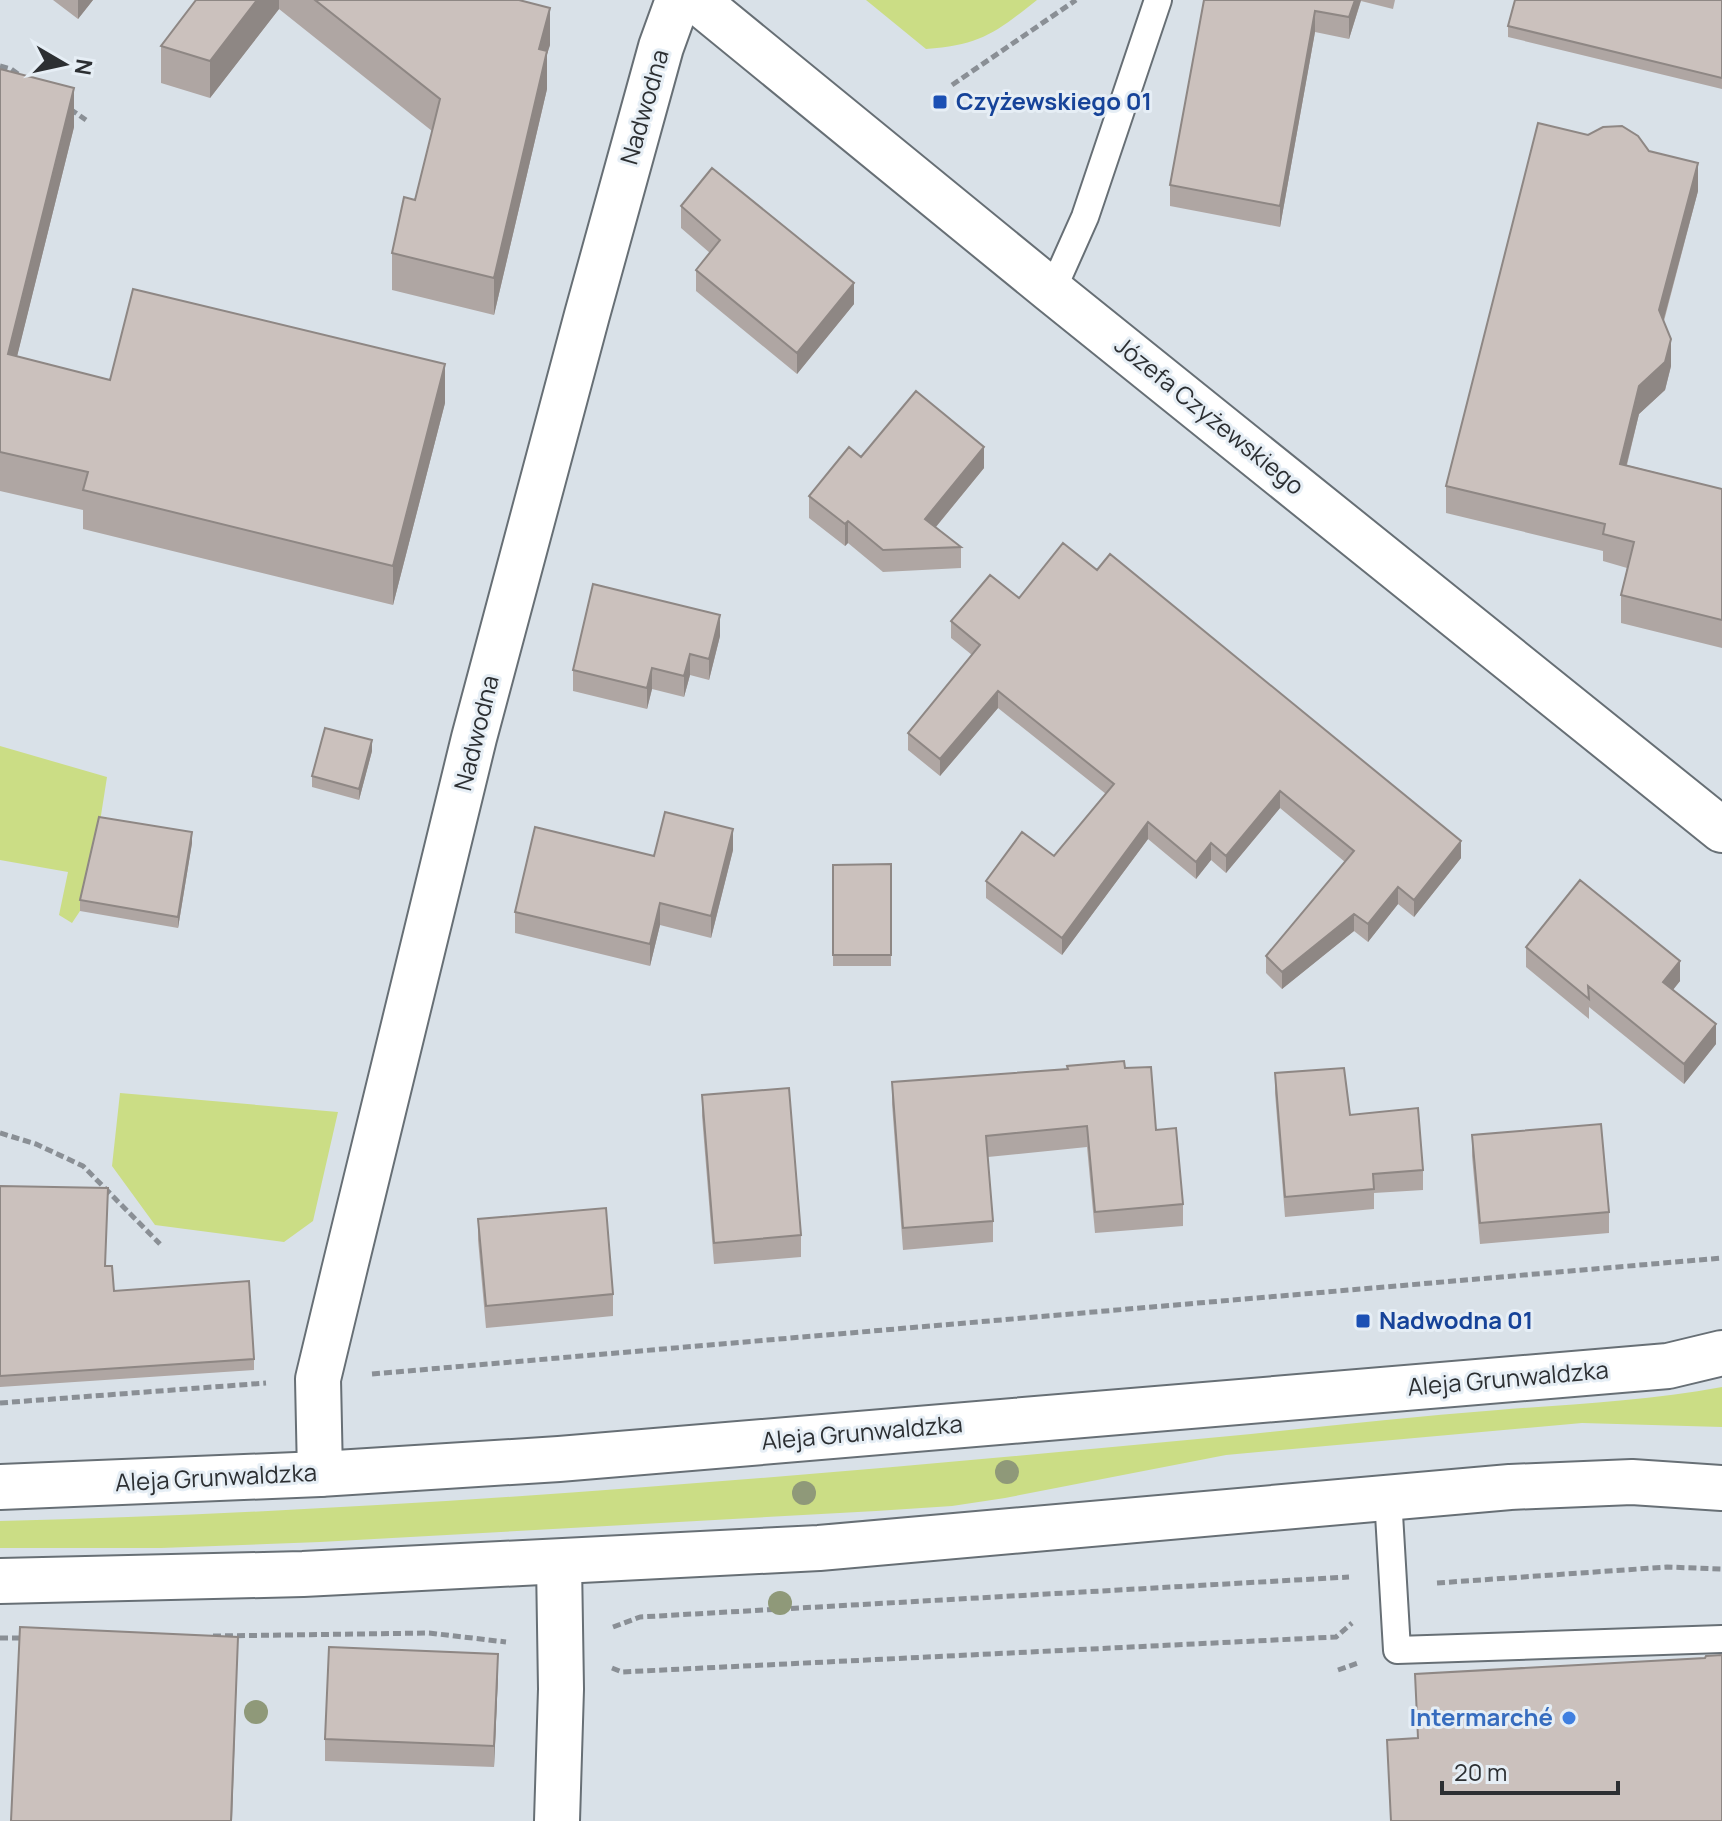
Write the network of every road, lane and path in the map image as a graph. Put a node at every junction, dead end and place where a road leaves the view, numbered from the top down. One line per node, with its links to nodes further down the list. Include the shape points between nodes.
1 (678, 0): 16 (main road, Nadwodna, via 599,270 474,738)
2 (696, 0): 10 (main road, Józefa Czyżewskiego)
3 (1076, 0): 7 (path)
4 (1158, 0): 10 (lane, via 1085,217)
5 (0, 66): 6 (path)
6 (24, 78)
7 (952, 85)
8 (61, 103): 9 (path)
9 (86, 120)
10 (1052, 291): 11 (main road, Józefa Czyżewskiego)
11 (1722, 830)
12 (0, 1133): 13 (path, via 83,1166)
13 (160, 1244)
14 (1722, 1258): 16 (path)
15 (1722, 1353): 18 (main road, Aleja Grunwaldzka, via 1668,1366 574,1458)
16 (318, 1379): 17 (path); 18 (main road, Nadwodna)
17 (0, 1403)
18 (320, 1474): 19 (main road, Aleja Grunwaldzka)
19 (0, 1487)
20 (1722, 1488): 21 (main road, via 1632,1482)
21 (1388, 1497): 22 (main road, via 819,1548); 25 (lane)
22 (559, 1563): 24 (main road); 30 (main road)
23 (1722, 1569): 25 (path, via 1667,1567)
24 (0, 1581)
25 (1394, 1587): 29 (lane, via 1397,1650); 30 (path, via 1352,1577 640,1617); 30 (path, via 1336,1637 622,1672)
26 (205, 1636): 30 (path, via 429,1633)
27 (0, 1638): 28 (path)
28 (32, 1638)
29 (1722, 1639)
30 (560, 1648): 31 (main road)
31 (557, 1821)

